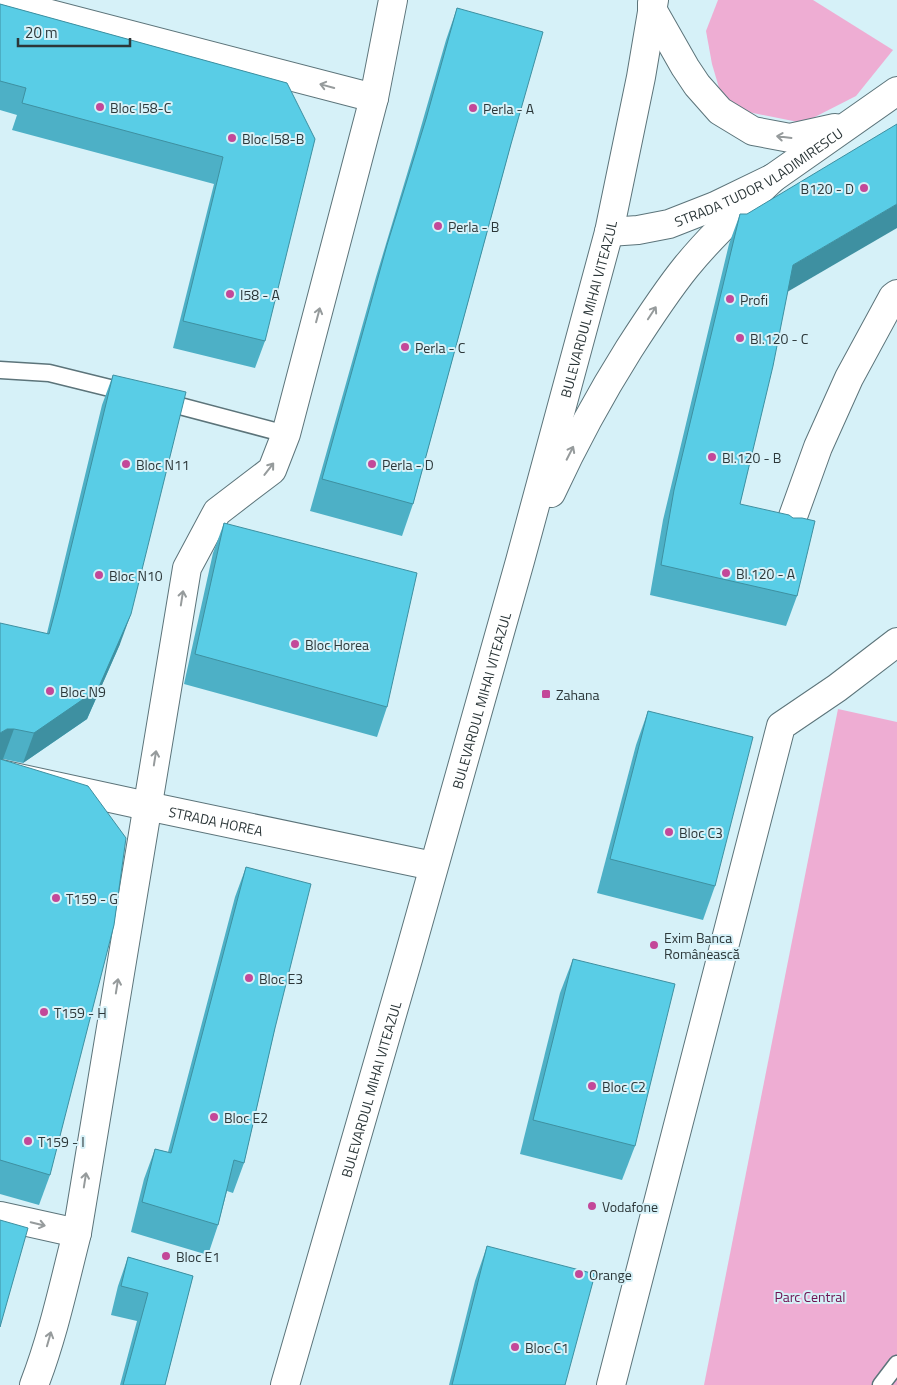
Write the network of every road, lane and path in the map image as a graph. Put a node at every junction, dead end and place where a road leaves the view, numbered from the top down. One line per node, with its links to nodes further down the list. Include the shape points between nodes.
1 (0, 0): 5 (street, one-way to 1)
2 (393, 0): 5 (street)
3 (653, 3): 6 (street, one-way to 3, via 790,138 752,132 720,111 697,85 684,67); 8 (street, BULEVARDUL MIHAI VITEAZUL)
4 (897, 91): 6 (street, STRADA TUDOR VLADIMIRESCU)
5 (374, 98): 11 (street, one-way to 5)
6 (848, 125): 7 (street, STRADA TUDOR VLADIMIRESCU)
7 (773, 178): 8 (street, STRADA TUDOR VLADIMIRESCU, via 669,224); 13 (street, one-way to 7, via 568,455 657,305 725,224)
8 (609, 232): 13 (street, BULEVARDUL MIHAI VITEAZUL)
9 (897, 294): 12 (street, via 849,378 818,447)
10 (0, 370): 11 (lane, via 49,373)
11 (286, 434): 16 (street, one-way to 11, via 187,568 217,512 272,470)
12 (786, 533)
13 (520, 561): 17 (street, BULEVARDUL MIHAI VITEAZUL)
14 (897, 642): 23 (street, via 781,726)
15 (0, 774): 16 (street, STRADA HOREA)
16 (147, 806): 17 (street, STRADA HOREA); 19 (street, one-way to 16)
17 (433, 866): 22 (street, BULEVARDUL MIHAI VITEAZUL)
18 (0, 1216): 19 (street, one-way to 19)
19 (77, 1233): 21 (street, one-way to 19)
20 (897, 1364): 24 (lane)
21 (34, 1385)
22 (284, 1385)
23 (611, 1385)
24 (881, 1385)

